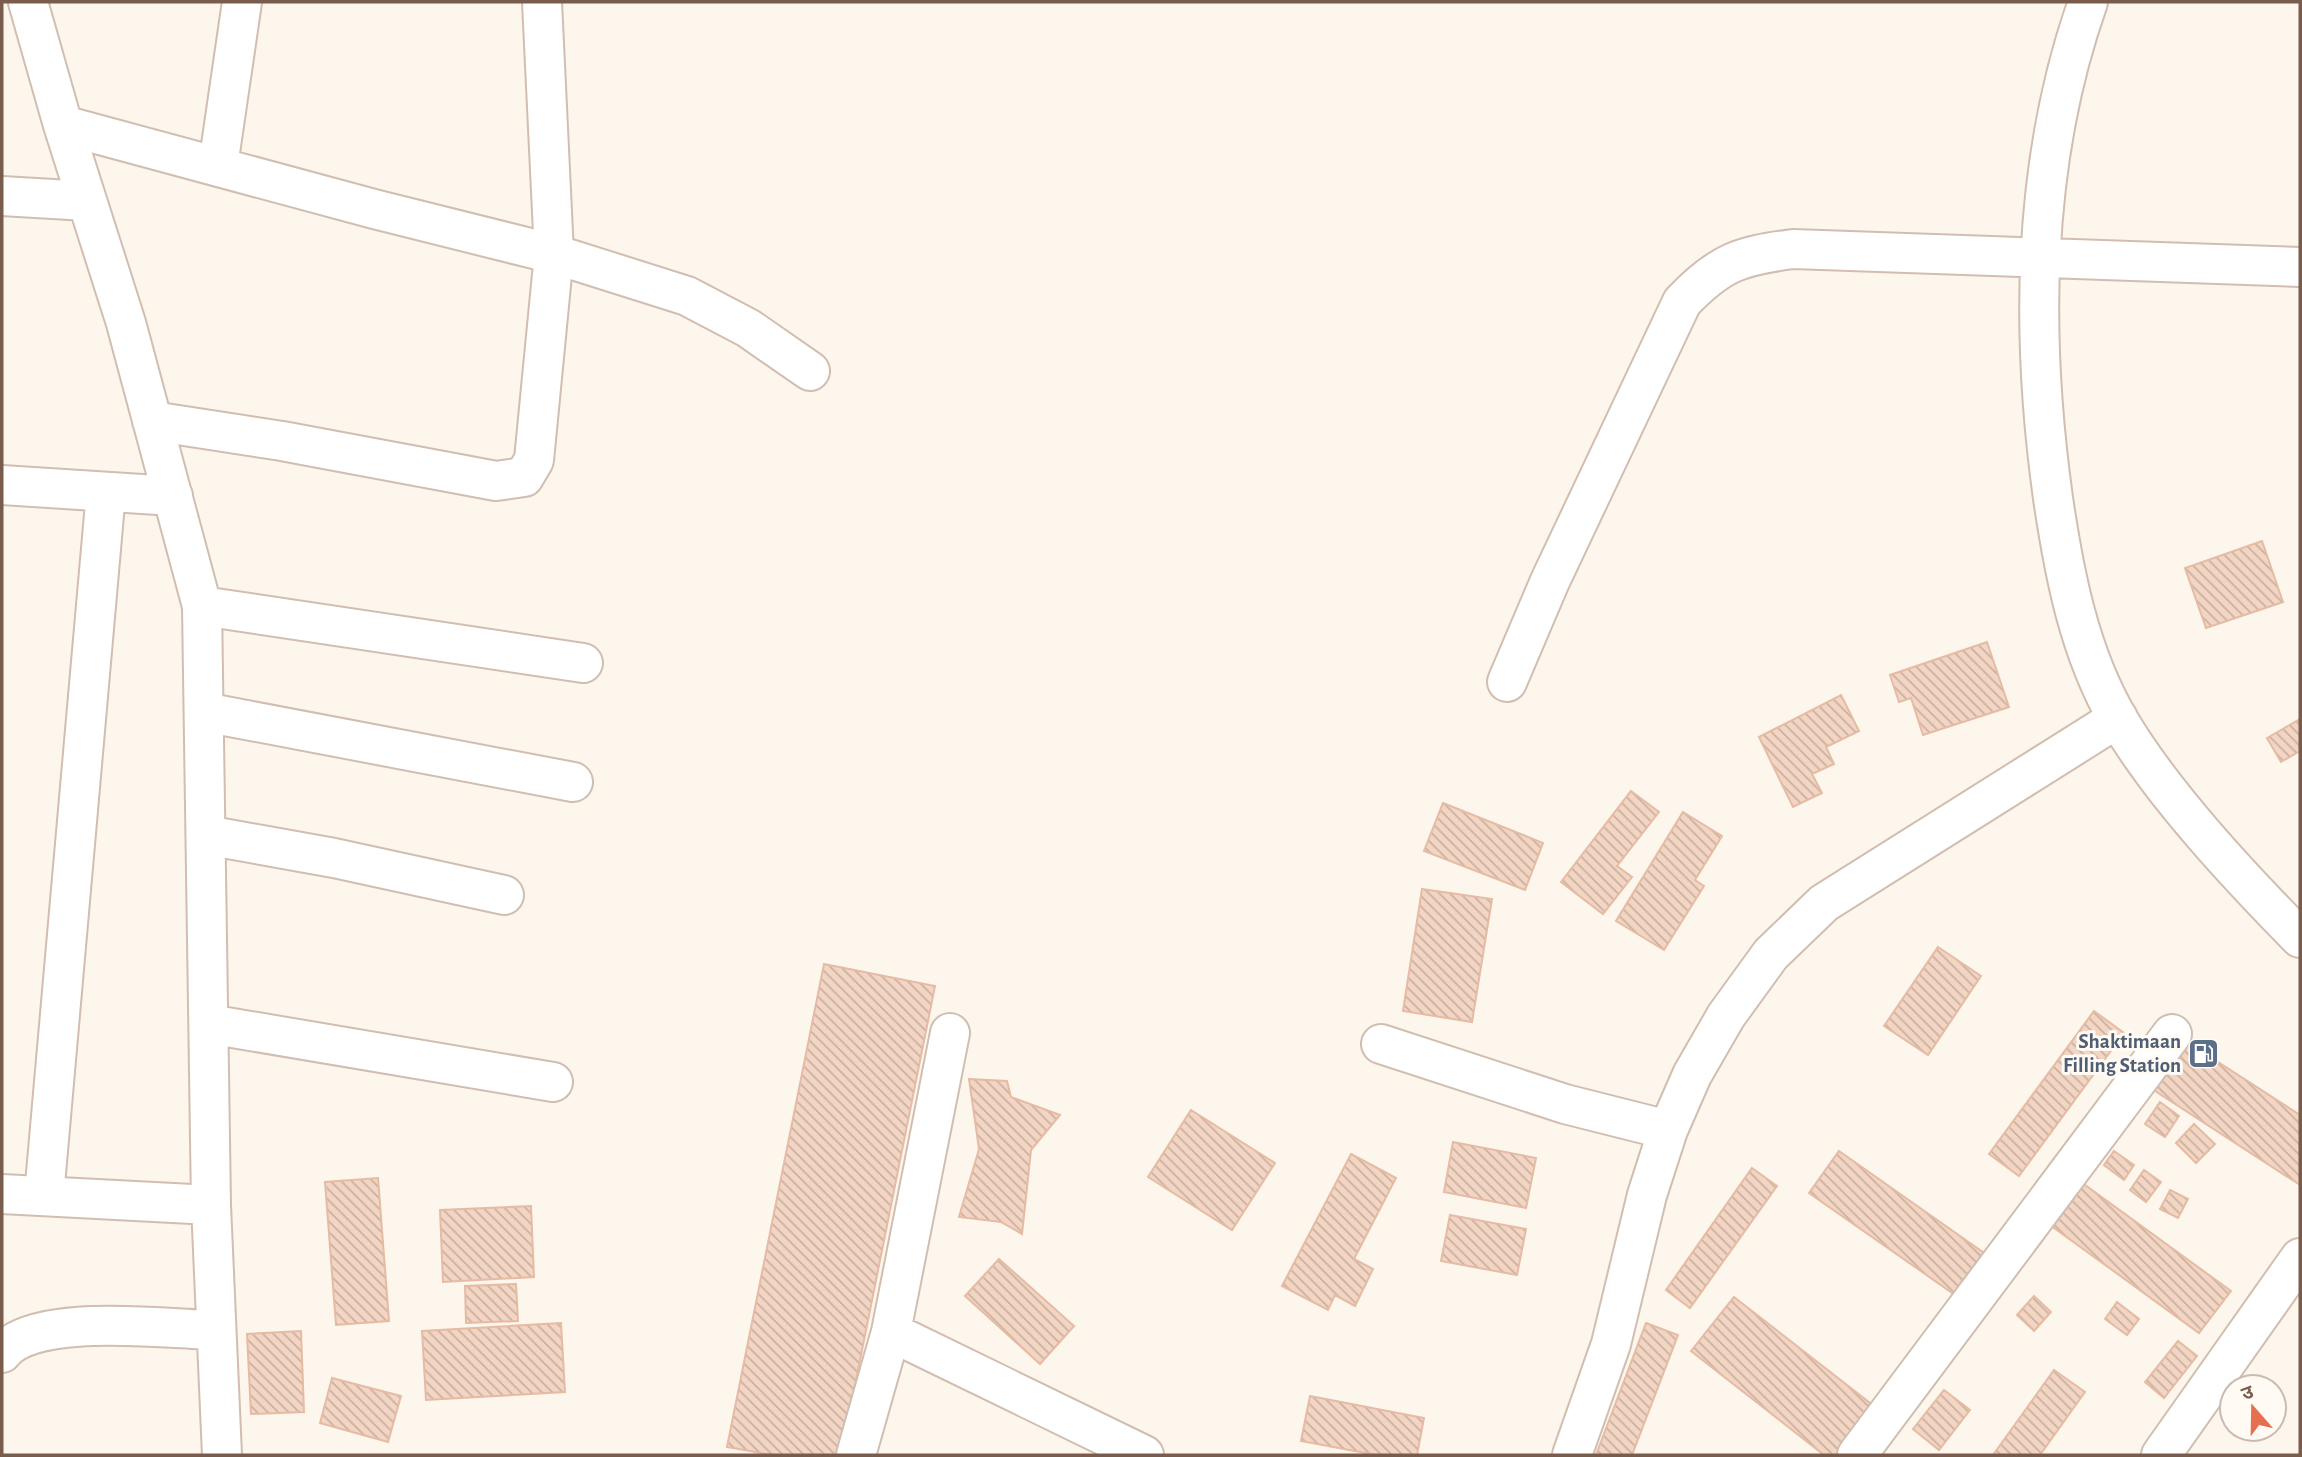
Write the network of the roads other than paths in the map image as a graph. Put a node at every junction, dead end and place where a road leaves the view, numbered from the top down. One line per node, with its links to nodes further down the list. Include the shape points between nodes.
1 (28, 2): 5 (street)
2 (242, 2): 6 (street)
3 (541, 2): 9 (street)
4 (2088, 2): 10 (street, via 2057,122 2044,192)
5 (63, 125): 6 (street); 8 (street)
6 (218, 166): 9 (street)
7 (2, 196): 8 (street)
8 (87, 201): 13 (street)
9 (554, 254): 12 (street, via 697,301 748,328); 13 (street, via 534,460 524,477 496,481)
10 (2040, 257): 11 (street); 19 (street, via 1793,249 1749,255 1708,274 1682,302); 21 (street, via 2039,364 2060,548 2083,643)
11 (2300, 267)
12 (810, 371)
13 (152, 421): 16 (street)
14 (2, 485): 15 (street)
15 (106, 492): 16 (street); 33 (street)
16 (173, 496): 17 (street)
17 (202, 606): 18 (street); 20 (street)
18 (583, 663)
19 (1507, 682)
20 (204, 712): 22 (street); 23 (street)
21 (2118, 718): 25 (street, via 2162,783); 31 (street, via 1824,903 1771,954 1726,1016 1692,1075)
22 (573, 782)
23 (206, 835): 24 (street); 26 (street)
24 (504, 895)
25 (2300, 938)
26 (209, 1024): 30 (street); 34 (street)
27 (950, 1032): 37 (street)
28 (2172, 1034): 43 (street)
29 (1381, 1044): 31 (street, via 1565,1104)
30 (553, 1082)
31 (1668, 1130): 42 (street, via 1647,1195 1611,1344)
32 (2, 1194): 33 (street)
33 (44, 1196): 34 (street)
34 (211, 1205): 36 (street)
35 (2300, 1258): 44 (street)
36 (214, 1330): 38 (street, via 70,1326 32,1332); 39 (street)
37 (891, 1332): 40 (street); 41 (street)
38 (2, 1353)
39 (222, 1455)
40 (856, 1455)
41 (1144, 1455)
42 (1572, 1455)
43 (1857, 1455)
44 (2161, 1455)

